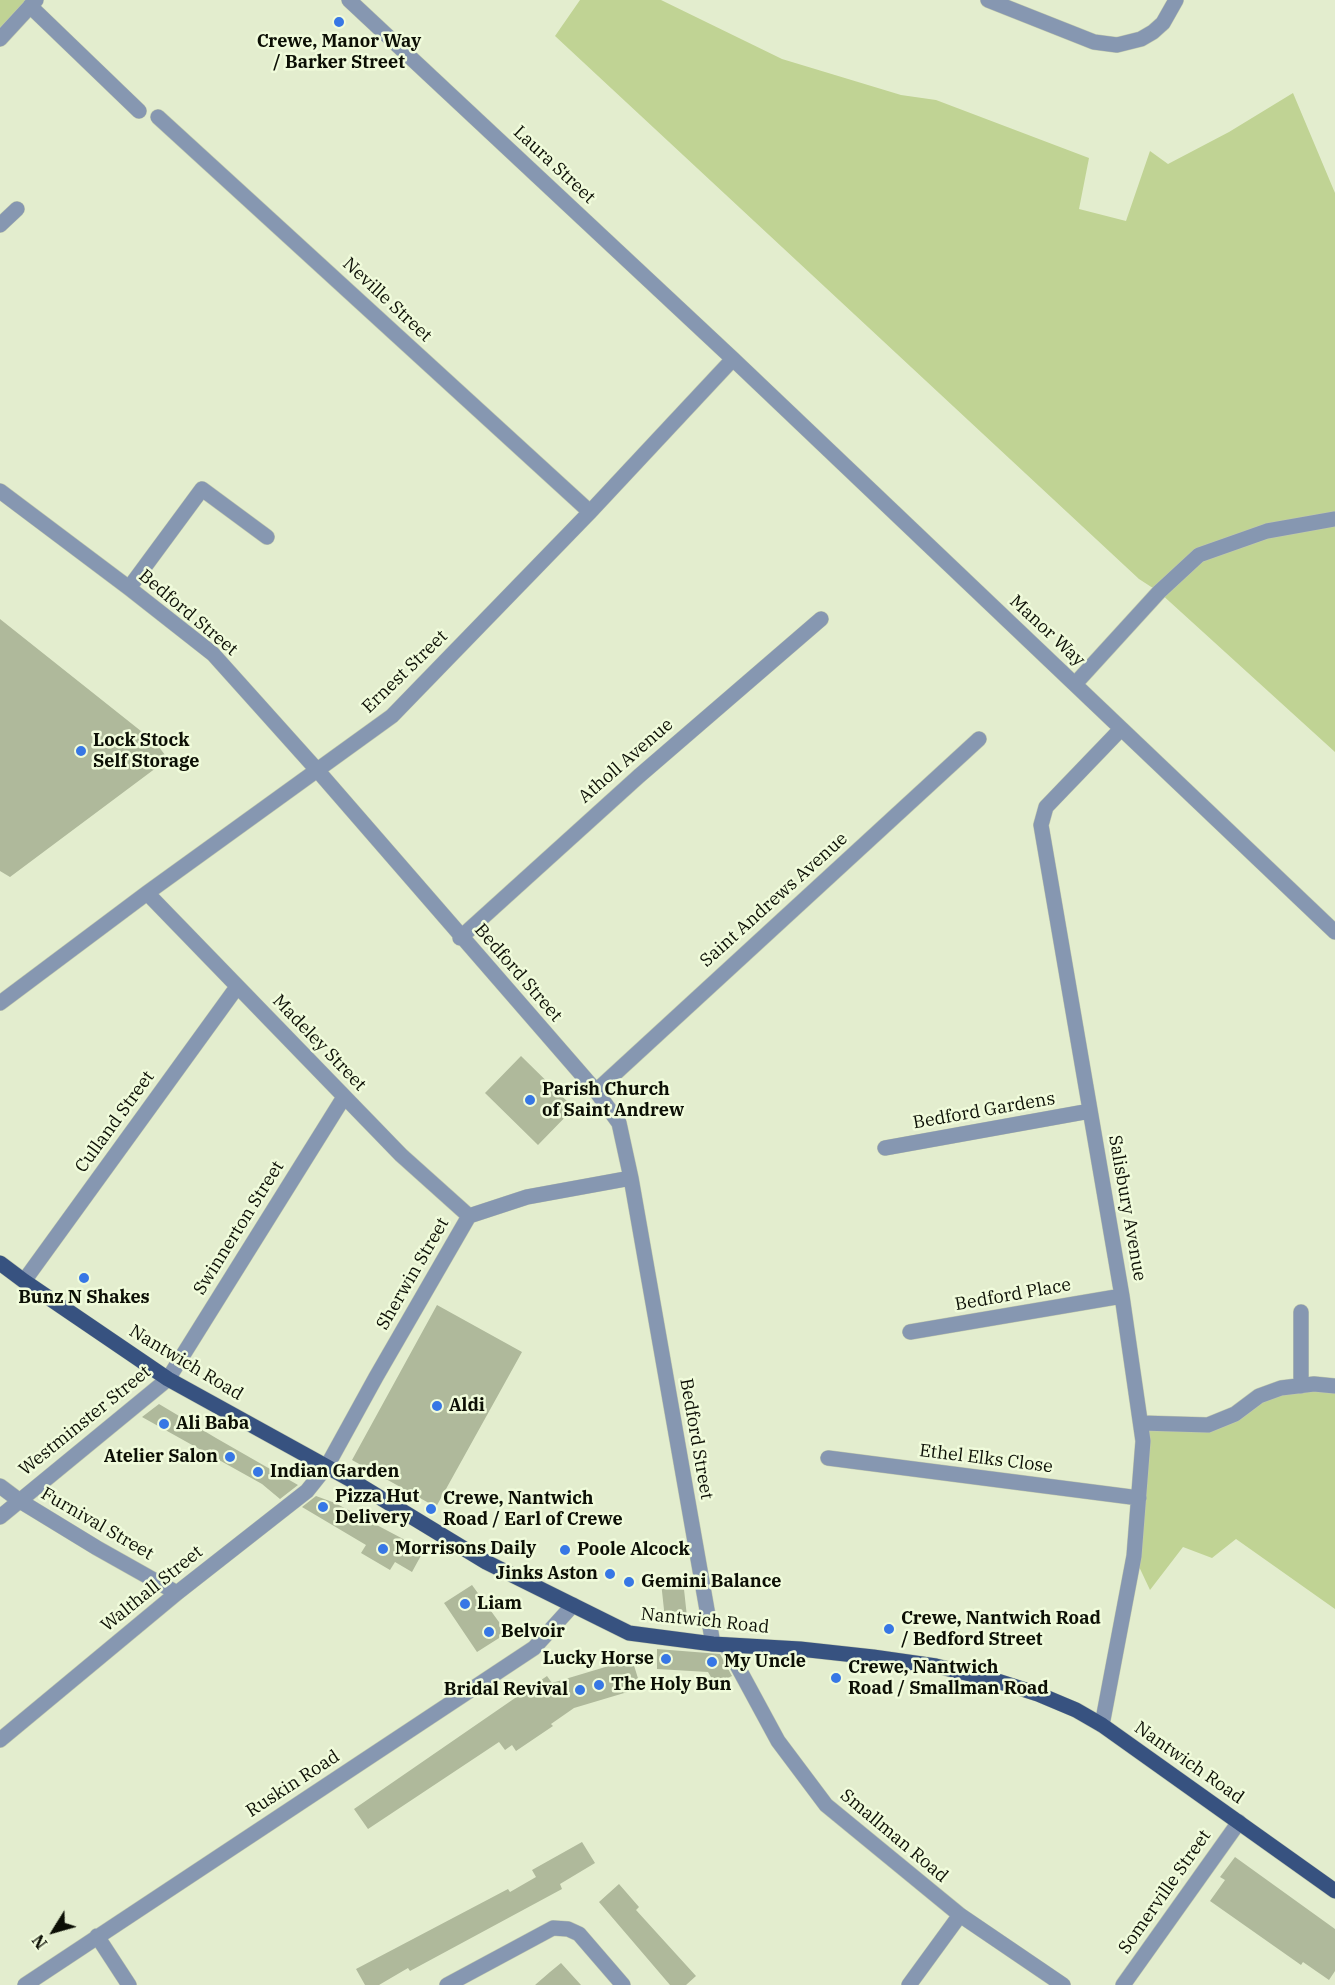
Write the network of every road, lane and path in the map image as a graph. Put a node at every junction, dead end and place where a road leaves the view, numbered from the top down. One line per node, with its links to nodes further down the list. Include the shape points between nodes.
1 (349, 0): 10 (street, Laura Street)
2 (988, 0): 3 (street, via 1094,42 1118,45 1153,32)
3 (1176, 0)
4 (33, 3): 5 (street); 6 (street)
5 (0, 39)
6 (139, 111)
7 (158, 117): 12 (street, Neville Street)
8 (17, 209): 9 (street)
9 (0, 225)
10 (733, 359): 12 (street, Ernest Street); 17 (street, Manor Way)
11 (0, 491): 15 (street, Bedford Street)
12 (590, 512): 20 (street, Ernest Street, via 392,716)
13 (1335, 519): 17 (street, via 1267,531 1200,555 1159,592)
14 (267, 537): 15 (street, via 202,489)
15 (129, 588): 20 (street, Bedford Street, via 213,654)
16 (821, 618): 23 (street, Atholl Avenue, via 630,783)
17 (1075, 684): 18 (street, Manor Way)
18 (1121, 729): 22 (street, Manor Way); 28 (street, Salisbury Avenue, via 1046,807 1041,825)
19 (979, 740): 26 (street, Saint Andrews Avenue)
20 (318, 771): 21 (street, Ernest Street); 23 (street, Bedford Street)
21 (147, 893): 24 (street, Madeley Street); 25 (street, Ernest Street)
22 (1335, 932)
23 (460, 938): 26 (street, Bedford Street)
24 (237, 987): 27 (street, Madeley Street); 33 (street, Culland Street)
25 (0, 1003)
26 (596, 1091): 30 (street, Bedford Street, via 619,1122)
27 (344, 1097): 31 (street, Madeley Street); 37 (street, Swinnerton Street)
28 (1090, 1112): 29 (street, Bedford Gardens); 34 (street, Salisbury Avenue)
29 (885, 1148)
30 (631, 1178): 31 (street, Sherwin Street, via 527,1197); 49 (street, Bedford Street)
31 (469, 1216): 42 (street, Sherwin Street)
32 (0, 1263): 33 (main road, Nantwich Road)
33 (24, 1281): 37 (main road, Nantwich Road)
34 (1122, 1296): 36 (street, Bedford Place); 40 (street, Salisbury Avenue)
35 (1301, 1312): 38 (street)
36 (910, 1332)
37 (168, 1379): 42 (main road, Nantwich Road); 45 (street, Westminster Street)
38 (1301, 1386): 39 (street); 40 (street, via 1259,1396 1235,1414 1208,1425)
39 (1335, 1386)
40 (1141, 1423): 44 (street, Salisbury Avenue)
41 (828, 1458): 44 (street, Ethel Elks Close)
42 (327, 1466): 47 (street, Walthall Street, via 307,1491); 48 (main road, Nantwich Road, via 486,1562)
43 (0, 1486): 45 (street, Furnival Street)
44 (1139, 1498): 50 (street, Salisbury Avenue, via 1134,1556)
45 (20, 1501): 46 (street, Westminster Street); 47 (street, Furnival Street)
46 (0, 1517)
47 (177, 1593): 51 (street, Walthall Street)
48 (573, 1605): 49 (main road, Nantwich Road, via 629,1633); 55 (street, Ruskin Road, via 534,1647)
49 (719, 1645): 50 (main road, Nantwich Road, via 800,1649 964,1671 1038,1694); 54 (street, Smallman Road, via 778,1741 826,1805)
50 (1102, 1725): 52 (main road, Nantwich Road)
51 (0, 1740)
52 (1239, 1822): 53 (main road, Nantwich Road); 62 (street, Somerville Street)
53 (1335, 1891)
54 (960, 1916): 60 (street); 61 (street, Smallman Road)
55 (97, 1936): 56 (street, Ruskin Road); 57 (street)
56 (25, 1985)
57 (129, 1985)
58 (447, 1985): 59 (street, via 553,1928 579,1934)
59 (623, 1985)
60 (909, 1985)
61 (1063, 1985)
62 (1123, 1985)

